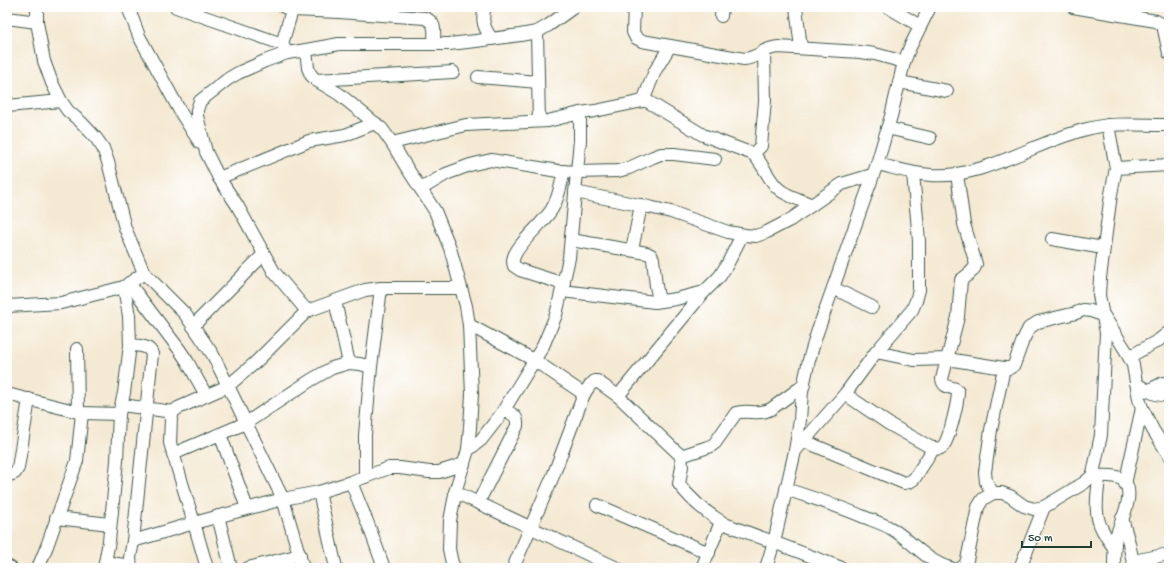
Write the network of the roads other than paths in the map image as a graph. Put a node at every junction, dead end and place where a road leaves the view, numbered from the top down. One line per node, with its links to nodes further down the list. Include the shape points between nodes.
1 (37, 7): 14 (street)
2 (128, 7): 44 (street, via 139,36 181,113)
3 (176, 7): 21 (street)
4 (485, 7): 18 (street, via 485,30)
5 (574, 7): 17 (street)
6 (634, 7): 20 (street, via 633,32 636,38)
7 (796, 7): 22 (street)
8 (888, 7): 16 (street)
9 (1073, 7): 12 (street)
10 (290, 8): 19 (street, via 425,18 431,20 434,25); 21 (street)
11 (928, 8): 16 (street)
12 (1099, 9): 15 (street)
13 (7, 18): 14 (street)
14 (37, 22): 33 (street, via 44,61)
15 (1166, 24): 25 (street)
16 (920, 26): 26 (street)
17 (537, 32): 18 (street); 30 (street)
18 (492, 39): 19 (street)
19 (434, 44): 23 (street, via 339,44)
20 (670, 46): 24 (street, via 744,59 751,59); 34 (street, via 655,71)
21 (284, 48): 23 (street); 44 (street, via 265,61 228,79 200,101 197,116)
22 (801, 48): 24 (street, via 771,47); 26 (street, via 875,54)
23 (306, 50): 29 (street, via 308,68)
24 (764, 51): 45 (street, via 765,101 761,146)
25 (1169, 53)
26 (904, 62): 31 (street)
27 (453, 72): 29 (street)
28 (478, 77): 30 (street)
29 (316, 80): 38 (street, via 339,94)
30 (538, 82): 37 (street)
31 (899, 82): 32 (street); 41 (street)
32 (947, 91)
33 (61, 101): 35 (street); 65 (street, via 103,148 125,228)
34 (643, 101): 36 (street); 45 (street, via 703,135)
35 (7, 106)
36 (580, 113): 37 (street); 51 (street)
37 (539, 121): 43 (street, via 466,125)
38 (375, 123): 43 (street); 54 (street, via 345,135 309,141)
39 (1108, 125): 40 (street); 48 (street); 53 (street, via 1064,135 992,165)
40 (1169, 125)
41 (887, 128): 42 (street); 49 (street)
42 (930, 138)
43 (392, 143): 55 (street)
44 (206, 152): 54 (street)
45 (753, 154): 58 (street, via 780,190)
46 (715, 159): 51 (street, via 661,154 618,171)
47 (1169, 165): 48 (street)
48 (1116, 168): 62 (street)
49 (875, 169): 52 (street); 58 (street, via 842,184); 70 (street)
50 (564, 171): 51 (street); 55 (street, via 491,160 446,174); 67 (street, via 553,208 529,234 513,260 514,266 520,270)
51 (577, 172): 56 (street)
52 (913, 172): 53 (street, via 931,175); 83 (street, via 919,241 919,290 912,310)
53 (957, 174): 85 (street, via 964,224 976,264 972,272 961,280 958,317)
54 (219, 178): 64 (street)
55 (421, 189): 69 (street, via 435,211 450,248)
56 (575, 192): 57 (street); 61 (street)
57 (641, 205): 59 (street); 63 (street)
58 (812, 205): 59 (street, via 767,232 756,236)
59 (742, 235): 71 (street, via 720,276)
60 (1052, 239): 62 (street)
61 (571, 240): 63 (street); 67 (street)
62 (1104, 248): 77 (street, via 1099,295)
63 (632, 250): 73 (street, via 651,255)
64 (264, 254): 76 (street, via 274,272); 79 (street)
65 (144, 273): 66 (street); 79 (street, via 185,314)
66 (127, 285): 74 (street, via 61,302); 81 (street); 99 (street, via 179,349)
67 (563, 287): 73 (street); 86 (street, via 556,315)
68 (381, 288): 69 (street); 72 (street, via 364,290); 88 (street)
69 (460, 288): 78 (street)
70 (833, 288): 75 (street); 92 (street, via 808,360)
71 (704, 292): 73 (street); 100 (street)
72 (335, 301): 76 (street); 87 (street)
73 (659, 301)
74 (7, 306)
75 (872, 307)
76 (307, 311): 93 (street)
77 (1104, 316): 84 (street); 89 (street, via 1083,310 1076,314 1038,322 1029,328 1014,365); 119 (street, via 1106,333 1101,435 1094,469)
78 (469, 325): 86 (street); 112 (street, via 472,394)
79 (193, 326): 93 (street, via 213,355)
80 (1169, 332): 84 (street)
81 (130, 345): 102 (street, via 148,347 151,350); 104 (street)
82 (77, 349): 106 (street)
83 (876, 352): 85 (street, via 914,360); 97 (street)
84 (1129, 357): 90 (street)
85 (947, 359): 89 (street); 111 (street, via 943,384 956,389 958,397 947,440 942,447)
86 (534, 360): 96 (street); 105 (street)
87 (349, 363): 88 (street); 108 (street, via 332,368 311,380)
88 (371, 367): 120 (street, via 365,435)
89 (1004, 368): 126 (street, via 985,472 986,482)
90 (1136, 383): 94 (street); 103 (street)
91 (1163, 383): 94 (street)
92 (804, 385): 113 (street); 116 (street, via 762,413 736,413 715,443)
93 (228, 386): 99 (street); 108 (street)
94 (1147, 391): 98 (street)
95 (7, 394): 101 (street)
96 (584, 394): 100 (street, via 595,381); 138 (street)
97 (844, 394): 110 (street); 111 (street, via 889,424)
98 (1169, 395)
99 (206, 396): 107 (street)
100 (618, 396): 116 (street)
101 (29, 399): 106 (street); 118 (street, via 18,468 15,474)
102 (147, 408): 104 (street); 107 (street); 139 (street)
103 (1142, 408): 115 (street, via 1152,430); 122 (street)
104 (121, 410): 106 (street); 137 (street)
105 (504, 410): 112 (street, via 481,440); 128 (street, via 515,416 518,420 517,426)
106 (80, 412): 133 (street, via 77,462)
107 (173, 412): 114 (street, via 170,444)
108 (246, 423): 109 (street); 127 (street)
109 (220, 434): 114 (street); 131 (street)
110 (804, 441): 111 (street, via 904,483 914,479); 113 (street)
111 (934, 448)
112 (468, 450): 117 (street)
113 (795, 452): 123 (street)
114 (173, 454): 135 (street)
115 (1169, 455)
116 (681, 456): 136 (street, via 679,484 685,493)
117 (464, 464): 120 (street, via 439,472 389,468); 125 (street)
118 (7, 476)
119 (1095, 476): 122 (street, via 1118,478); 130 (street); 141 (street, via 1098,520)
120 (365, 477): 121 (street)
121 (351, 482): 124 (street); 156 (street)
122 (1125, 484): 134 (street, via 1129,494)
123 (786, 489): 140 (street); 163 (street, via 841,507 891,529 906,538 919,551 944,566)
124 (319, 492): 127 (street); 155 (street)
125 (455, 492): 128 (street); 157 (street, via 449,550)
126 (993, 493): 130 (street, via 1010,496 1024,506); 163 (street, via 983,499 978,507 966,564)
127 (283, 499): 131 (street); 144 (street)
128 (478, 503): 138 (street)
129 (597, 505): 142 (street)
130 (1044, 507): 164 (street)
131 (247, 508): 132 (street)
132 (218, 516): 135 (street); 152 (street)
133 (56, 518): 137 (street); 150 (street)
134 (1122, 518): 141 (street); 145 (street)
135 (194, 522): 139 (street); 151 (street)
136 (721, 522): 140 (street); 142 (street)
137 (110, 524): 146 (street)
138 (530, 528): 158 (street); 159 (street)
139 (133, 541): 148 (street)
140 (774, 542): 161 (street); 162 (street)
141 (1114, 548): 165 (street)
142 (708, 552): 160 (street)
143 (1169, 554): 145 (street)
144 (300, 555): 153 (street); 154 (street)
145 (1133, 564)
146 (105, 565): 148 (street)
147 (7, 566): 149 (street)
148 (131, 567)
149 (11, 568)
150 (38, 568)
151 (206, 568)
152 (231, 568)
153 (248, 568)
154 (303, 568)
155 (336, 568)
156 (384, 568)
157 (455, 568)
158 (512, 568)
159 (617, 568)
160 (702, 568)
161 (766, 568)
162 (842, 568)
163 (959, 568)
164 (1020, 568)
165 (1114, 568)

